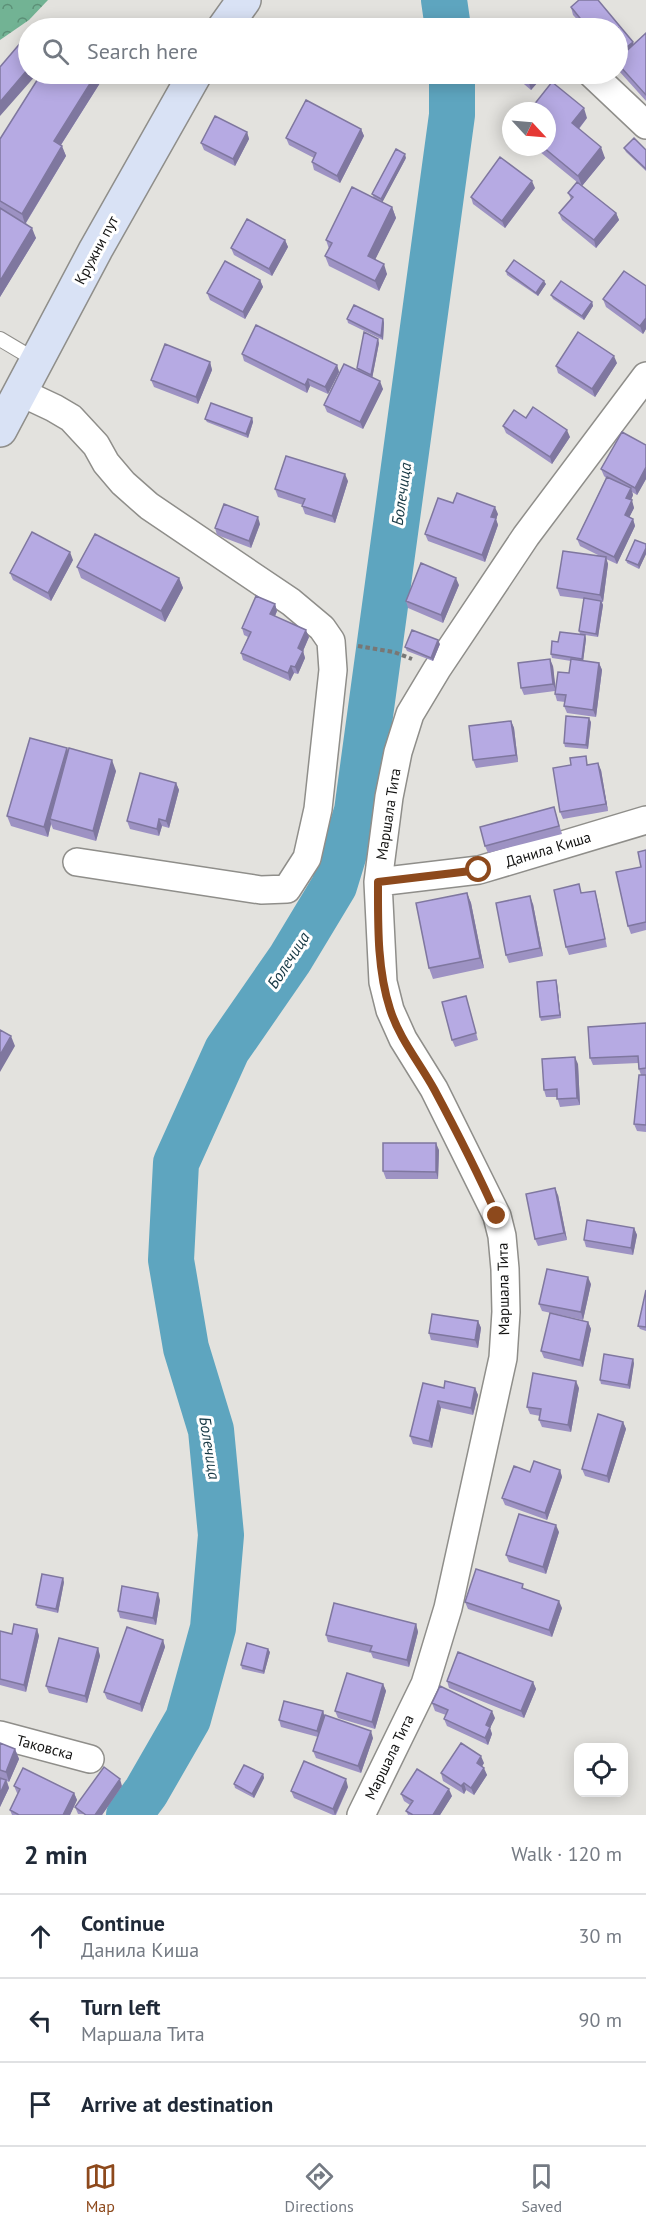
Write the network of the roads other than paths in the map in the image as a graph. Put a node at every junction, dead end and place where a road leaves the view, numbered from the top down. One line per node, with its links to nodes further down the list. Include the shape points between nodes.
1 (244, 0): 2 (main road)
2 (231, 18)
3 (189, 84): 7 (main road, Кружни пут)
4 (603, 84): 5 (street)
5 (646, 125)
6 (0, 339): 7 (lane)
7 (37, 361): 9 (main road, Кружни пут)
8 (642, 391): 13 (street, Маршала Тита, via 526,536 410,714 389,797)
9 (20, 392): 10 (main road, Кружни пут); 12 (street, via 71,418 123,483 149,506 291,602 322,628 331,641 333,670 318,809 307,858 287,889 261,890)
10 (0, 430)
11 (646, 820): 13 (street, Данила Киша, via 479,870)
12 (77, 862)
13 (378, 882): 16 (street, Маршала Тита, via 383,982 390,1010 497,1216 502,1236 506,1312 503,1358 448,1608 425,1684)
14 (0, 1735): 15 (street, Таковска)
15 (90, 1760)
16 (361, 1815)

